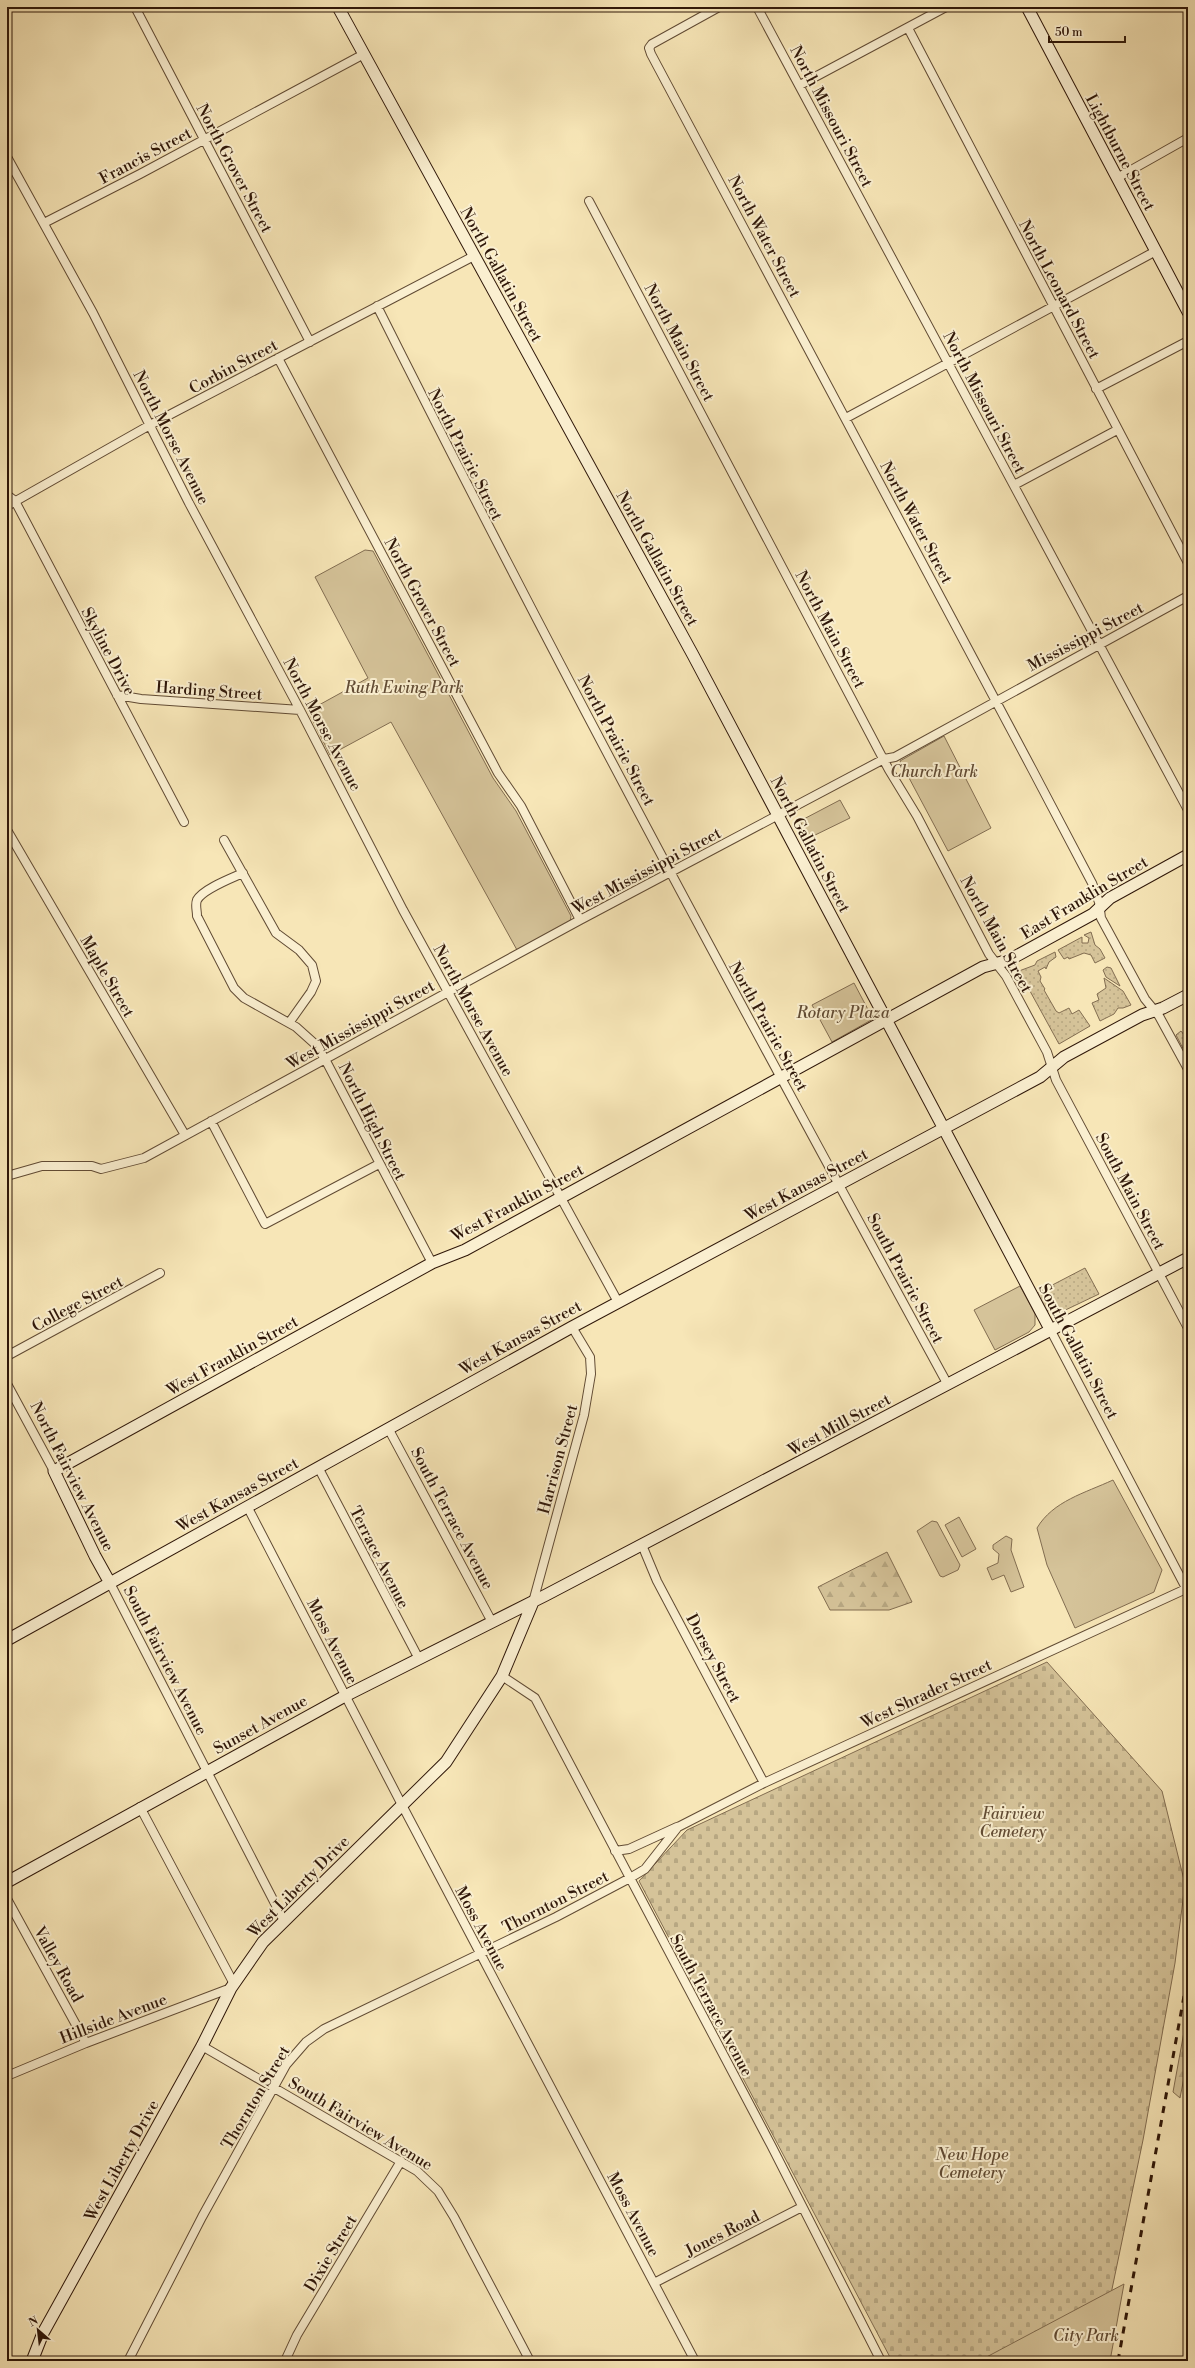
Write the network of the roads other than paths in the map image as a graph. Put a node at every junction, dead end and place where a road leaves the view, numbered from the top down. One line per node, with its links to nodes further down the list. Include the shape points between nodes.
1 (135, 7): 11 (street, North Grover Street)
2 (338, 7): 8 (street, North Gallatin Street)
3 (719, 7): 26 (street, North Water Street, via 649,48)
4 (757, 7): 9 (street, North Missouri Street)
5 (946, 7): 7 (street)
6 (1027, 7): 13 (street, Lightburne Street)
7 (908, 28): 9 (street); 19 (street, North Leonard Street)
8 (364, 54): 11 (street, Francis Street); 17 (street, North Gallatin Street)
9 (800, 85): 24 (street, North Missouri Street)
10 (1188, 138): 13 (street)
11 (204, 139): 15 (street, Francis Street); 22 (street, North Grover Street)
12 (7, 157): 15 (street, North Morse Avenue)
13 (1117, 178): 16 (street, Lightburne Street)
14 (590, 201): 38 (street, North Main Street)
15 (44, 223): 27 (street, North Morse Avenue)
16 (1156, 251): 19 (street); 20 (street, Lightburne Street)
17 (474, 256): 18 (street, Corbin Street); 40 (street, North Gallatin Street)
18 (377, 306): 22 (street, Corbin Street); 45 (street, North Prairie Street, via 520,588)
19 (1053, 307): 24 (street); 25 (street, North Leonard Street)
20 (1188, 312)
21 (1188, 341): 25 (street)
22 (310, 342): 23 (street, Corbin Street)
23 (278, 358): 27 (street, Corbin Street); 48 (street, North Grover Street, via 498,772 521,806)
24 (949, 363): 26 (street); 29 (street, North Missouri Street)
25 (1096, 390): 28 (street, North Leonard Street)
26 (846, 418): 36 (street, North Water Street)
27 (150, 425): 31 (street, Corbin Street); 37 (street, North Morse Avenue)
28 (1117, 430): 29 (street); 32 (street, North Leonard Street)
29 (1014, 485): 34 (street, North Missouri Street)
30 (7, 495): 31 (street, Skyline Drive)
31 (11, 503): 35 (street, Skyline Drive)
32 (1188, 563)
33 (1188, 596): 34 (street, Mississippi Street)
34 (1098, 645): 36 (street, Mississippi Street); 39 (street, North Missouri Street)
35 (117, 695): 37 (street, Harding Street, via 141,699); 41 (street, Skyline Drive)
36 (996, 700): 38 (street, Mississippi Street, via 895,757); 47 (street, North Water Street, via 1092,883)
37 (300, 710): 50 (street, North Morse Avenue)
38 (884, 760): 40 (street, West Mississippi Street); 49 (street, North Main Street, via 917,816)
39 (1188, 810)
40 (778, 816): 45 (street, West Mississippi Street); 53 (street, North Gallatin Street)
41 (184, 822)
42 (7, 830): 61 (street, Maple Street)
43 (224, 840): 46 (street)
44 (1188, 855): 47 (street, East Franklin Street)
45 (671, 872): 48 (street, West Mississippi Street); 58 (street, North Prairie Street)
46 (243, 873): 54 (street, via 276,934 299,950 312,965 316,981); 54 (street, North High Street, via 198,899 197,916 234,988 244,998)
47 (1100, 906): 49 (street, East Franklin Street, via 1093,914 1009,960); 52 (street, North Water Street, via 1101,918 1145,999)
48 (580, 920): 50 (street, West Mississippi Street)
49 (995, 963): 53 (street, West Franklin Street, via 983,967); 56 (street, North Main Street, via 1006,976 1047,1052)
50 (448, 992): 55 (street, West Mississippi Street); 65 (street, North Morse Avenue)
51 (1188, 995): 52 (street, West Kansas Street)
52 (1155, 1010): 56 (street, West Kansas Street, via 1064,1057); 57 (street, North Water Street)
53 (886, 1021): 58 (street, West Franklin Street); 60 (street, North Gallatin Street)
54 (289, 1022): 55 (street, North High Street, via 315,1044)
55 (325, 1059): 59 (street, West Mississippi Street); 62 (street, North High Street)
56 (1050, 1067): 60 (street, West Kansas Street, via 1040,1077); 69 (street, South Main Street)
57 (1188, 1069)
58 (780, 1078): 64 (street, North Prairie Street); 65 (street, West Franklin Street)
59 (211, 1121): 61 (street, West Mississippi Street); 62 (street, via 265,1224)
60 (943, 1128): 64 (street, West Kansas Street); 73 (street, South Gallatin Street)
61 (185, 1135): 63 (street, West Mississippi Street, via 144,1158 101,1169 92,1166 42,1166)
62 (379, 1164): 67 (street, North High Street)
63 (7, 1176)
64 (839, 1184): 70 (street, West Kansas Street); 76 (street, South Prairie Street)
65 (560, 1197): 67 (street, West Franklin Street, via 465,1250); 70 (street, North Morse Avenue)
66 (1188, 1258): 69 (street, West Mill Street)
67 (432, 1263): 79 (street, West Franklin Street)
68 (160, 1273): 74 (street, College Street)
69 (1160, 1274): 72 (street, South Main Street); 73 (street, West Mill Street)
70 (618, 1302): 71 (street, West Kansas Street)
71 (572, 1327): 77 (street, West Kansas Street); 84 (street, Harrison Street, via 590,1357 591,1374 584,1415)
72 (1188, 1328)
73 (1051, 1331): 76 (street, West Mill Street); 83 (street, South Gallatin Street)
74 (7, 1356)
75 (7, 1384): 79 (street, North Fairview Avenue)
76 (948, 1385): 81 (street, West Mill Street)
77 (388, 1428): 78 (street, West Kansas Street); 85 (street, South Terrace Avenue)
78 (318, 1467): 80 (street, West Kansas Street); 87 (street, Terrace Avenue)
79 (54, 1471): 82 (street, North Fairview Avenue)
80 (248, 1506): 82 (street, West Kansas Street); 89 (street, Moss Avenue)
81 (642, 1545): 84 (street, West Mill Street); 91 (street, Dorsey Street, via 657,1581)
82 (110, 1583): 86 (street, West Kansas Street); 90 (street, South Fairview Avenue)
83 (1187, 1588): 91 (street, West Shrader Street)
84 (532, 1602): 85 (street, Sunset Avenue); 88 (street, West Liberty Drive)
85 (492, 1622): 87 (street, Sunset Avenue)
86 (7, 1640)
87 (419, 1659): 89 (street, Sunset Avenue)
88 (502, 1676): 92 (street, West Liberty Drive, via 446,1762); 95 (street, South Terrace Avenue, via 535,1698)
89 (345, 1696): 90 (street, Sunset Avenue); 92 (street, Moss Avenue)
90 (207, 1771): 93 (street, Sunset Avenue); 99 (street, South Fairview Avenue)
91 (764, 1783): 94 (street, West Shrader Street)
92 (402, 1805): 99 (street, West Liberty Drive); 100 (street, Moss Avenue)
93 (140, 1807): 97 (street, Sunset Avenue); 101 (street)
94 (678, 1827): 95 (street, West Shrader Street, via 630,1849); 96 (street, West Shrader Street, via 645,1869)
95 (615, 1851): 96 (street, South Terrace Avenue)
96 (630, 1878): 100 (street, Thornton Street); 107 (street, South Terrace Avenue)
97 (7, 1882)
98 (7, 1899): 102 (street, Valley Road)
99 (284, 1921): 101 (street, West Liberty Drive, via 263,1942)
100 (480, 1954): 105 (street, Thornton Street, via 324,2029 295,2053); 108 (street, Moss Avenue)
101 (232, 1986): 102 (street, Hillside Avenue); 103 (street, West Liberty Drive)
102 (86, 2043): 104 (street, Hillside Avenue)
103 (202, 2046): 105 (street, South Fairview Avenue); 110 (street, West Liberty Drive, via 43,2333)
104 (7, 2076)
105 (274, 2087): 106 (street, South Fairview Avenue); 111 (street, Thornton Street, via 202,2217)
106 (401, 2161): 112 (street, Dixie Street, via 297,2335); 113 (street, South Fairview Avenue, via 429,2180 438,2191)
107 (802, 2207): 108 (street, Jones Road); 114 (street, South Terrace Avenue)
108 (654, 2283): 109 (street, Moss Avenue)
109 (692, 2360)
110 (32, 2361)
111 (128, 2361)
112 (285, 2361)
113 (530, 2361)
114 (881, 2361)

